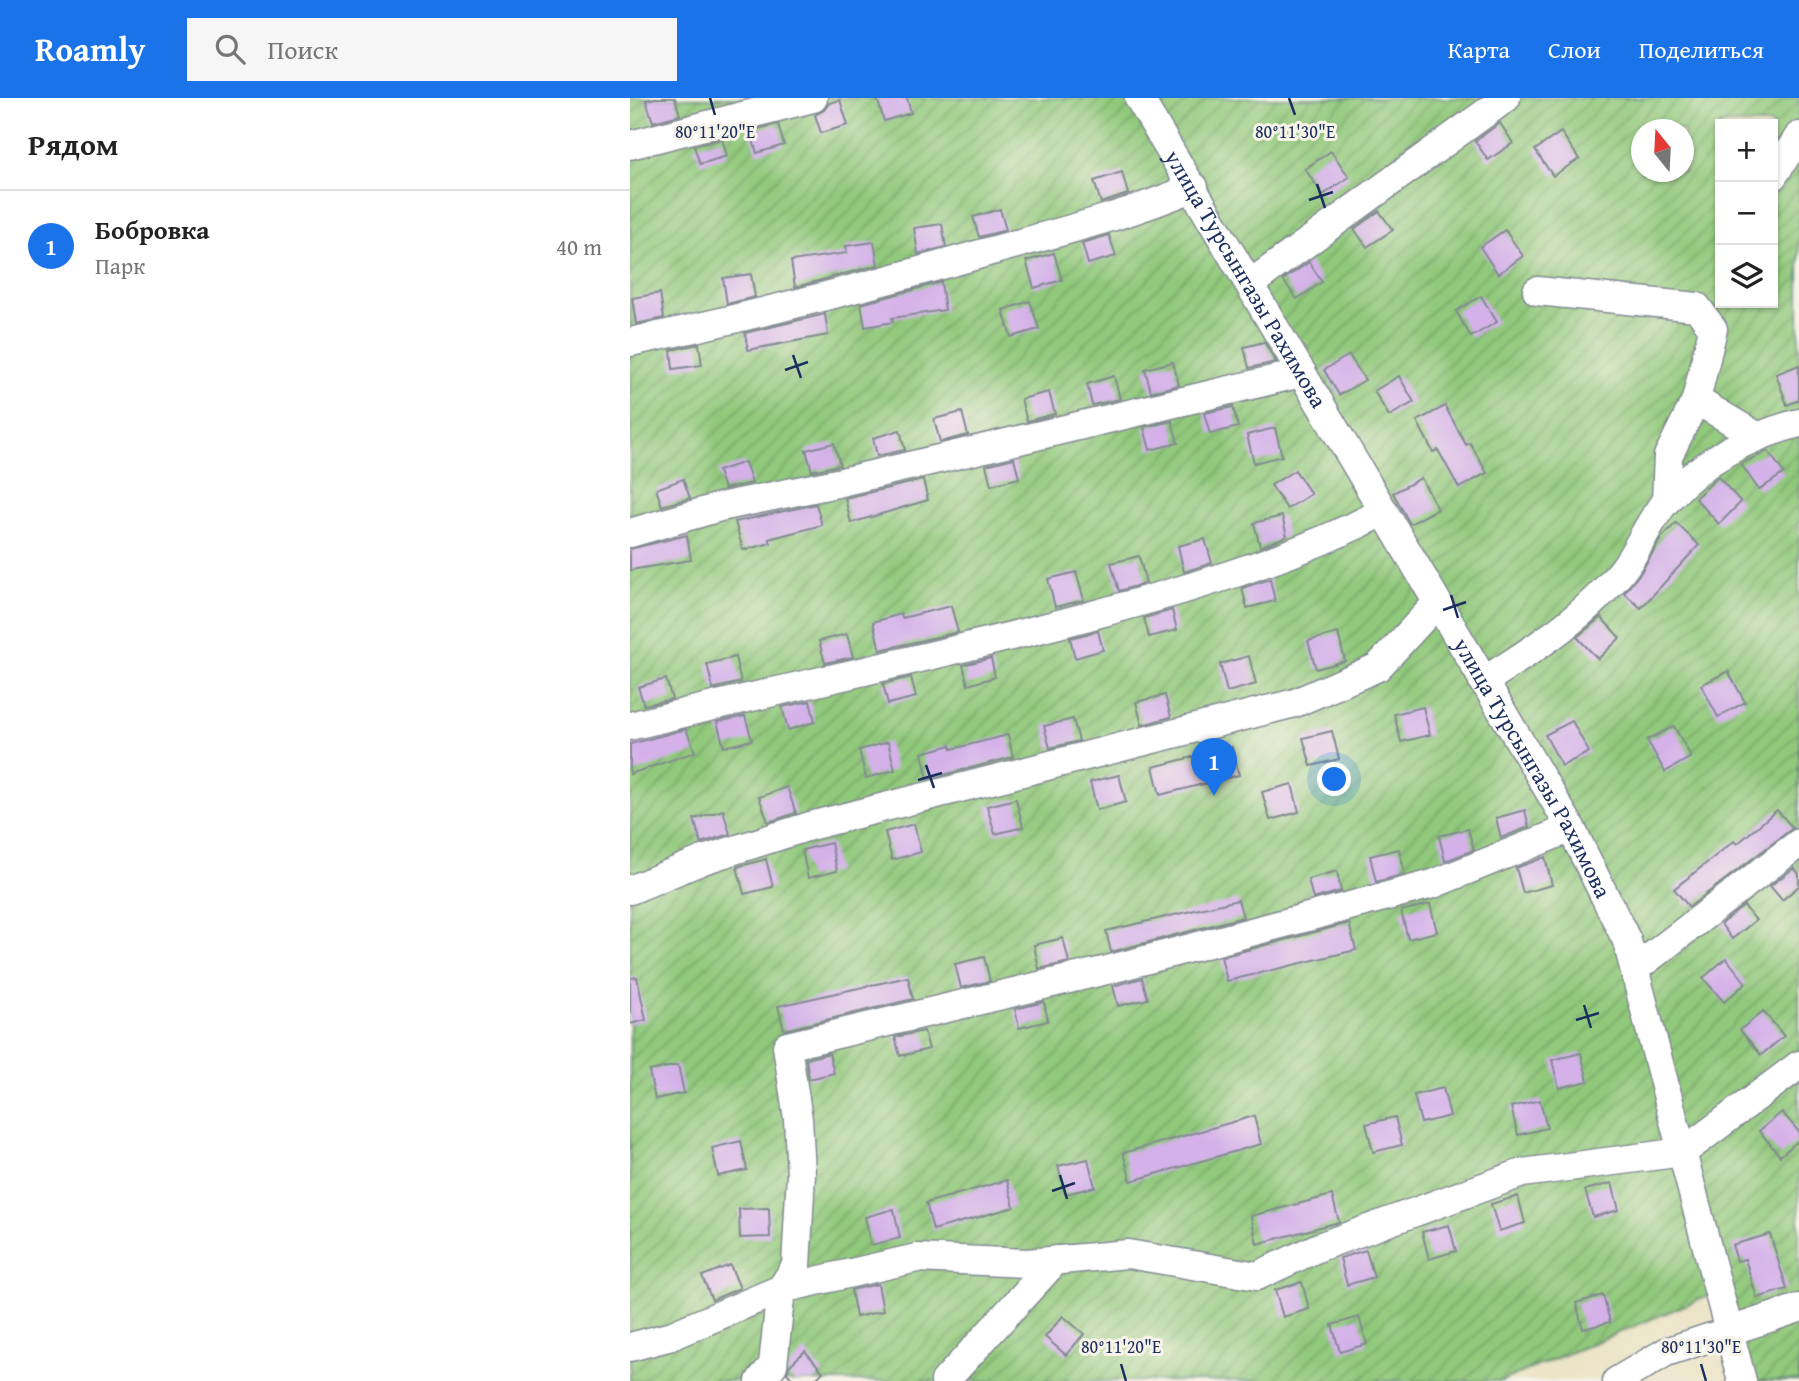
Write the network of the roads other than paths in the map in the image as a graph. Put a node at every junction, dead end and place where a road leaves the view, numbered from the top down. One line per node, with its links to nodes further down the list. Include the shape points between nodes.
1 (813, 98): 5 (street)
2 (1139, 98): 7 (street, улица Турсынгазы Рахимова)
3 (1506, 98): 8 (street)
4 (1799, 136): 6 (street)
5 (630, 145)
6 (1778, 169)
7 (1194, 187): 8 (street, улица Турсынгазы Рахимова); 11 (street, via 1147,207 952,262)
8 (1250, 284): 12 (street, улица Турсынгазы Рахимова)
9 (1536, 291): 10 (street, via 1697,307)
10 (1717, 316): 13 (street)
11 (630, 342)
12 (1301, 373): 17 (street, улица Турсынгазы Рахимова); 18 (street, via 720,507)
13 (1696, 400): 15 (street); 16 (street, via 1668,456)
14 (1799, 422): 15 (street)
15 (1755, 435): 16 (street, via 1713,459)
16 (1666, 500): 20 (street, via 1622,571 1567,627)
17 (1383, 512): 19 (street, улица Турсынгазы Рахимова); 21 (street, via 1212,582 885,668)
18 (630, 533)
19 (1437, 603): 20 (street, улица Турсынгазы Рахимова); 24 (street, via 1378,667 1295,703 810,826 703,860)
20 (1483, 682): 22 (street, улица Турсынгазы Рахимова)
21 (630, 726)
22 (1571, 828): 25 (street, улица Турсынгазы Рахимова, via 1627,940); 29 (street, via 1433,884 1182,951 787,1046 801,1174 796,1266)
23 (1799, 843): 25 (street)
24 (630, 890)
25 (1635, 968): 27 (street, улица Турсынгазы Рахимова)
26 (1799, 1065): 27 (street)
27 (1683, 1152): 28 (street, via 1522,1173 1319,1247 1257,1276 1128,1254); 31 (street, улица Турсынгазы Рахимова)
28 (1056, 1260): 29 (street, via 917,1258); 34 (street)
29 (781, 1289): 32 (street, via 668,1337); 33 (street, via 772,1365)
30 (1799, 1308): 31 (street)
31 (1730, 1332): 35 (street, via 1666,1352); 36 (street, улица Турсынгазы Рахимова)
32 (630, 1347)
33 (760, 1381)
34 (945, 1381)
35 (1617, 1381)
36 (1742, 1381)

